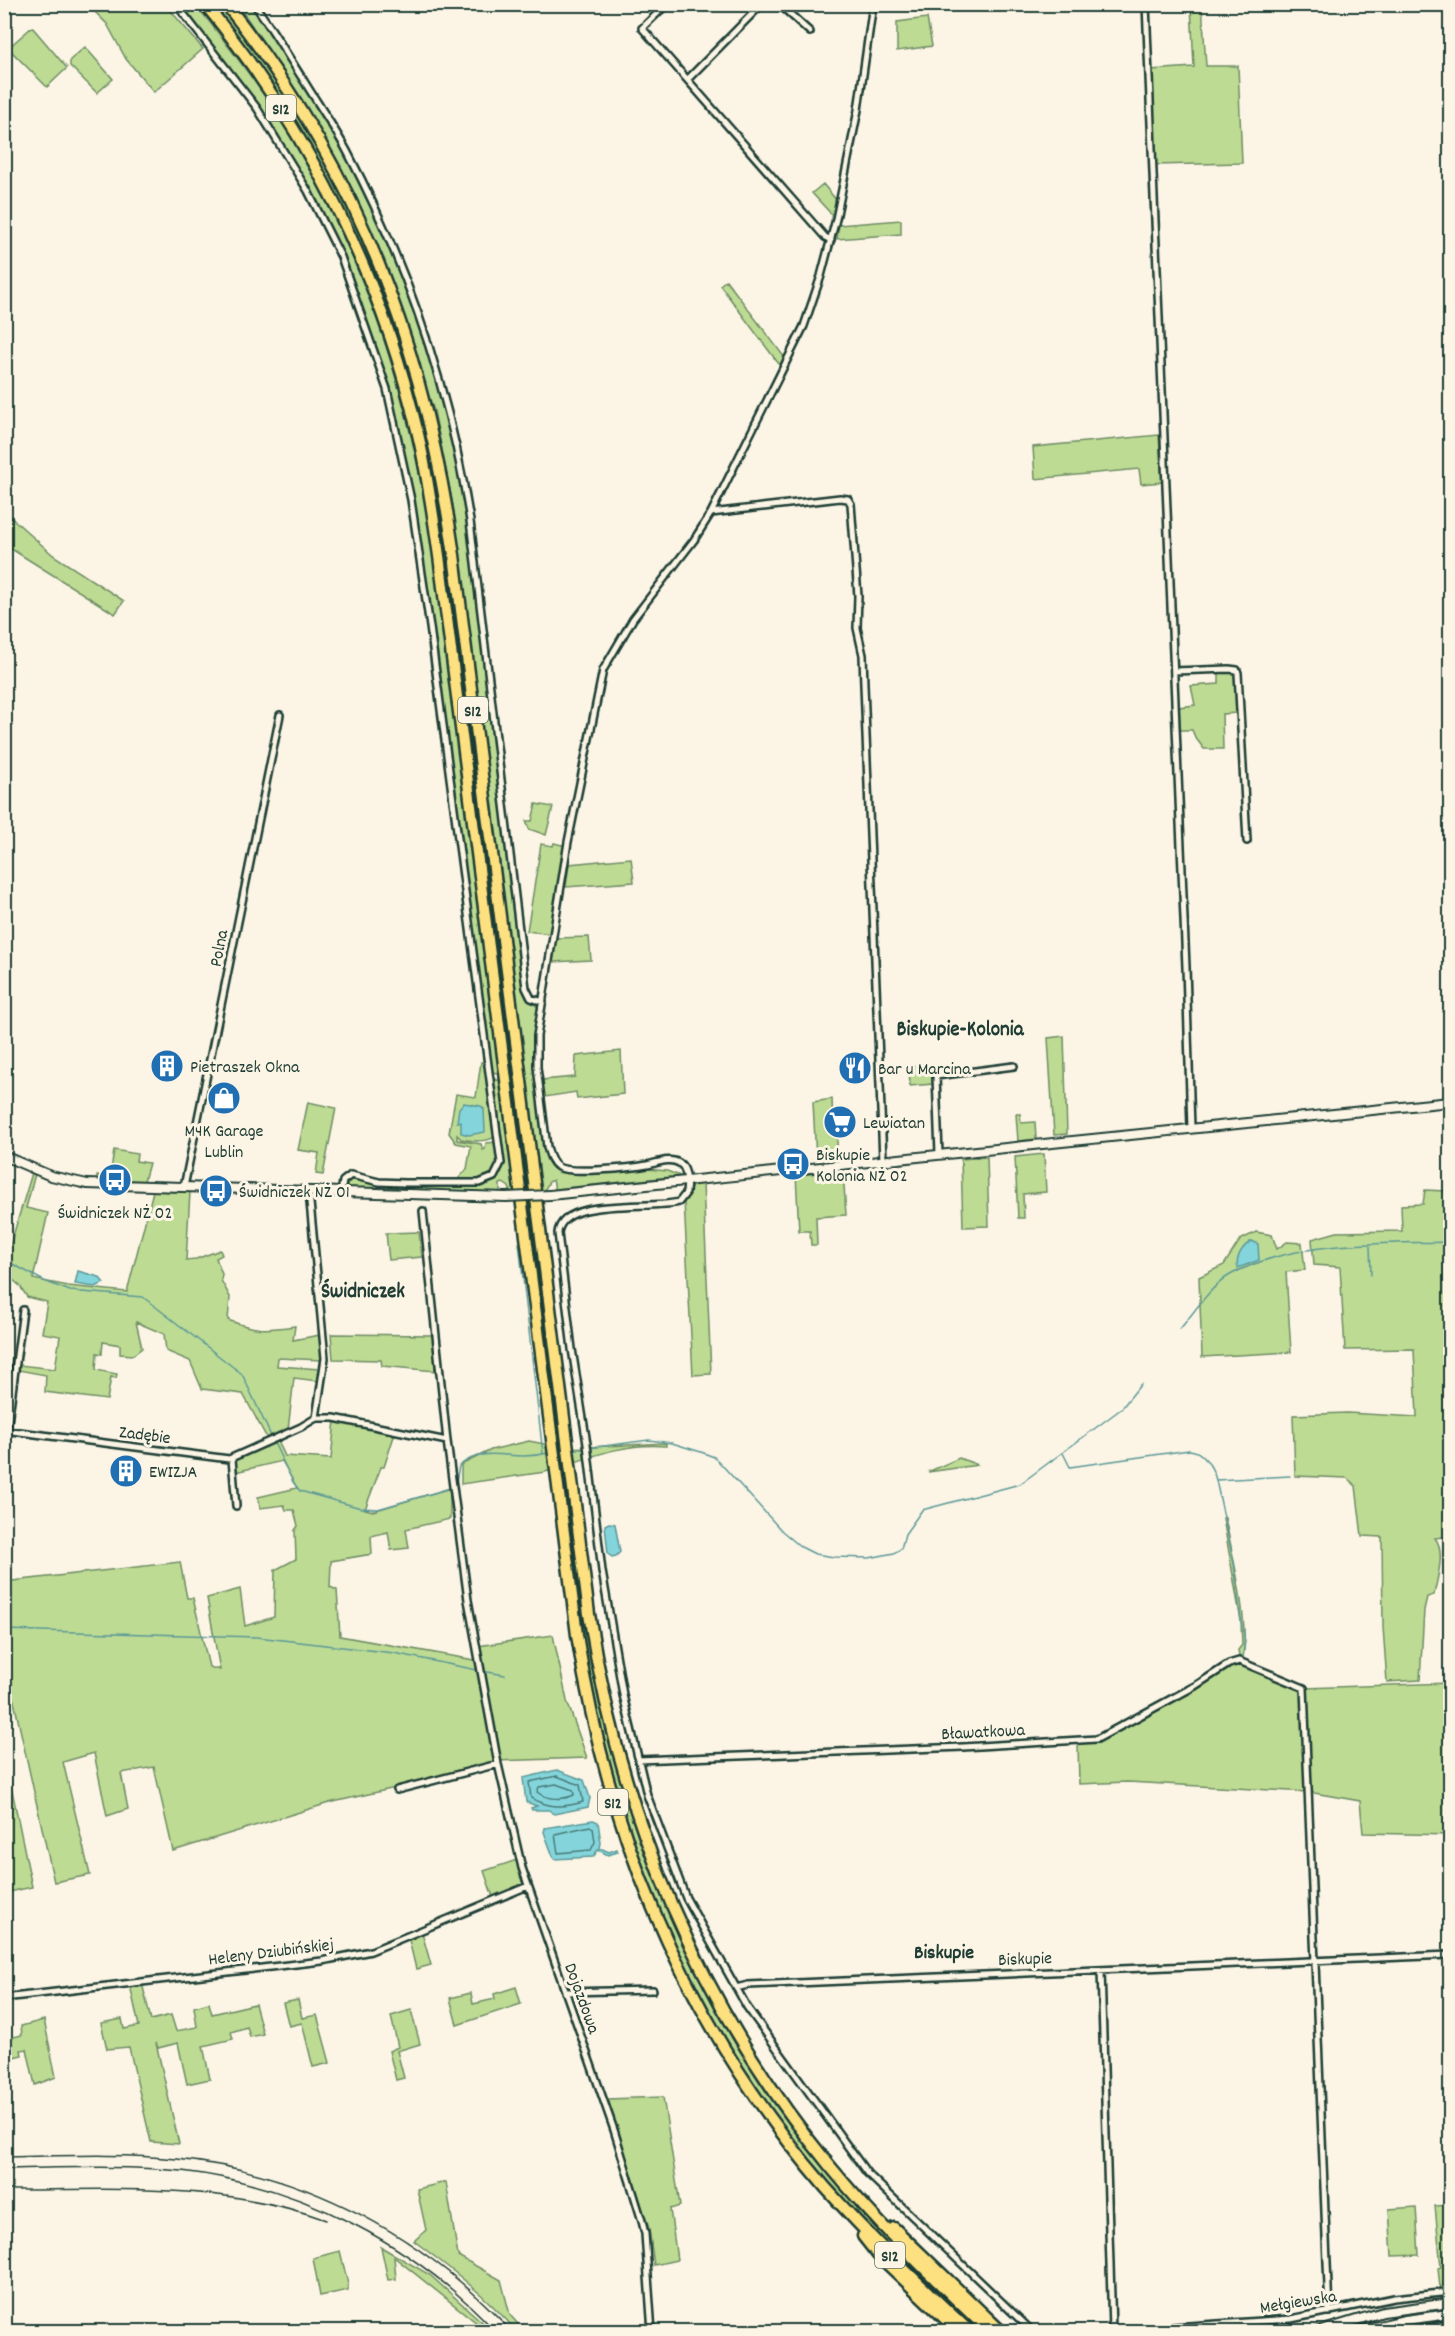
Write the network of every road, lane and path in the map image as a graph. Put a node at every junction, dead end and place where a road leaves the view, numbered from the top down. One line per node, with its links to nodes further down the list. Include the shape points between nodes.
1 (176, 4): 27 (street, via 270,128 341,257 393,414 411,500 430,627 501,1163 494,1177 479,1183 391,1183 351,1175 343,1181)
2 (205, 4): 46 (highway, S12, via 279,105 343,220 376,298 417,430 439,556 587,1695 608,1783 635,1866 668,1945 714,2032 766,2111)
3 (226, 4): 47 (highway, S12, via 292,96 353,204 396,306 431,425 454,555 589,1614 625,1780 653,1862 689,1944 738,2035 792,2116)
4 (254, 4): 17 (street, via 346,149 385,228 414,298 446,402 470,521 526,988 531,998)
5 (762, 4): 11 (street)
6 (779, 4): 10 (street)
7 (873, 4): 12 (street, via 858,110)
8 (1146, 4): 14 (street)
9 (662, 9): 11 (street, via 642,28)
10 (810, 32)
11 (688, 79): 12 (street)
12 (831, 240): 13 (street, via 804,326)
13 (711, 513): 17 (street, via 633,619 603,670 568,842); 23 (street, via 840,498 851,504 864,685)
14 (1174, 671): 16 (street, via 1237,670); 20 (street)
15 (280, 715): 25 (street, Polna)
16 (1247, 841)
17 (543, 1002): 24 (street, via 536,1059 546,1139 554,1162 574,1170 635,1167 671,1160 683,1166)
18 (1014, 1066): 21 (street, via 936,1076)
19 (1450, 1102): 20 (street)
20 (1191, 1128): 21 (street)
21 (939, 1154): 23 (street)
22 (4, 1156): 25 (street, via 46,1174 78,1182)
23 (883, 1160): 24 (street)
24 (686, 1180): 27 (street, bridge, via 506,1197); 35 (street, via 686,1193 679,1202 579,1211 565,1218 558,1228 608,1614)
25 (183, 1187): 26 (street)
26 (309, 1192): 27 (street); 30 (street, via 325,1358)
27 (341, 1193)
28 (423, 1211): 32 (street, Dojazdowa)
29 (23, 1310): 31 (street)
30 (316, 1418): 32 (street); 33 (street, Zadębie)
31 (6, 1430): 33 (street, Zadębie)
32 (447, 1441): 36 (street, Dojazdowa, via 468,1600)
33 (232, 1459): 34 (street)
34 (236, 1506)
35 (638, 1760): 40 (street, Bławatkowa, via 1097,1739 1239,1661 1304,1688); 42 (street, via 686,1898)
36 (498, 1764): 37 (street); 38 (street, Dojazdowa)
37 (397, 1790)
38 (528, 1886): 44 (street, Dojazdowa); 45 (street, Heleny Dziubińskiej, via 358,1955)
39 (1450, 1955): 40 (street, Biskupie)
40 (1316, 1961): 41 (street, Biskupie); 50 (street)
41 (1101, 1970): 42 (street, Biskupie); 53 (street)
42 (736, 1988): 59 (street, via 867,2173)
43 (653, 1990): 44 (street)
44 (565, 1992): 54 (street, Dojazdowa, via 644,2227)
45 (4, 1998)
46 (815, 2175): 55 (highway, via 878,2255); 56 (highway, S12, via 873,2238)
47 (853, 2193): 57 (highway, S12); 58 (highway)
48 (1450, 2292): 50 (street, Mełgiewska, via 1404,2296)
49 (1450, 2303): 61 (street, via 1383,2312)
50 (1329, 2312): 53 (street, Mełgiewska, via 1291,2319)
51 (1450, 2314): 62 (street)
52 (1450, 2324): 63 (street)
53 (1112, 2330): 60 (street, Mełgiewska)
54 (652, 2331)
55 (957, 2331)
56 (970, 2331)
57 (990, 2331)
58 (1002, 2331)
59 (1033, 2331)
60 (1101, 2331)
61 (1317, 2331)
62 (1353, 2331)
63 (1405, 2331)

